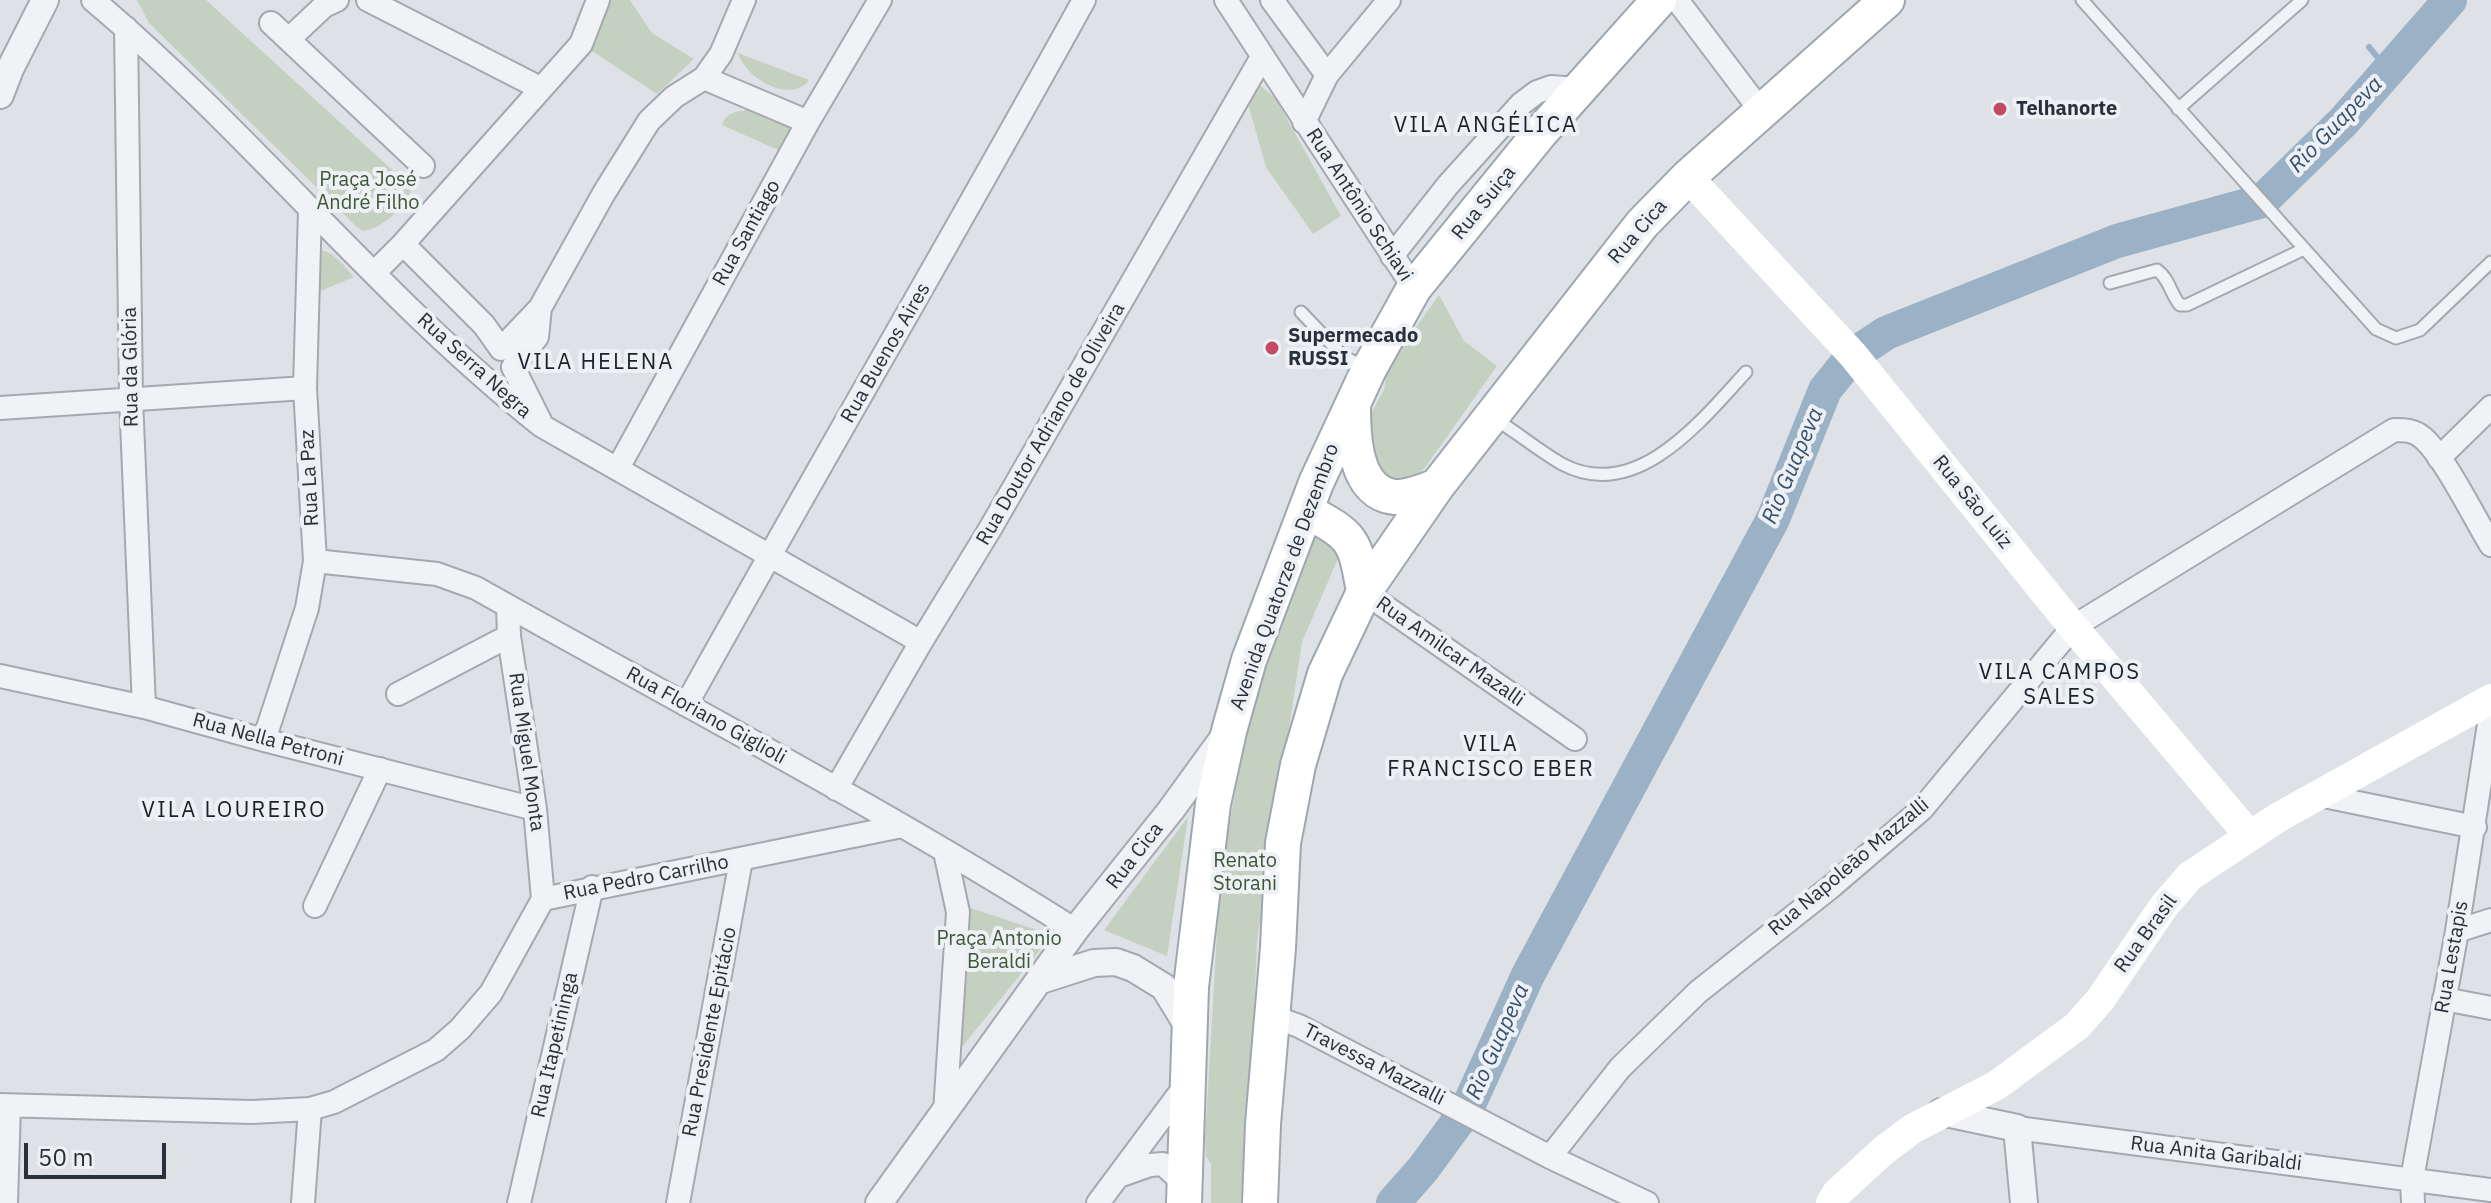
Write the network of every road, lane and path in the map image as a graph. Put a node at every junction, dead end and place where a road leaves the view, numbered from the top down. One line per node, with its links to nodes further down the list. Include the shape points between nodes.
1 (45, 0): 21 (street)
2 (93, 0): 18 (street, Rua Serra Negra)
3 (337, 0): 19 (street)
4 (368, 0): 24 (street)
5 (598, 0): 24 (street, via 581,44)
6 (744, 0): 23 (street, via 721,54)
7 (880, 0): 29 (street, Rua Santiago)
8 (1084, 0): 58 (street, Rua Buenos Aires)
9 (1226, 0): 20 (street, Rua Antônio Schiavi)
10 (1272, 0): 22 (street)
11 (1389, 0): 22 (street)
12 (1659, 0): 25 (main road, Rua Suiça)
13 (1677, 0): 28 (street)
14 (1887, 0): 28 (main road, Rua Cica)
15 (2082, 0): 27 (lane)
16 (2302, 0): 27 (lane)
17 (271, 23): 19 (street)
18 (126, 28): 33 (street, Rua Serra Negra); 47 (street, Rua da Glória)
19 (289, 39): 31 (street)
20 (1262, 57): 30 (street, Rua Antônio Schiavi); 64 (street, Rua Doutor Adriano de Oliveira)
21 (5, 70): 26 (street)
22 (1327, 75): 30 (street)
23 (704, 78): 29 (street); 42 (street, via 649,121 540,308 537,337)
24 (540, 88): 34 (street)
25 (1579, 89): 36 (street, via 1551,87 1521,104); 40 (main road, Rua Suiça)
26 (0, 95)
27 (2178, 109): 35 (lane)
28 (1761, 111): 32 (main road, Rua Cica)
29 (808, 122): 54 (street, Rua Santiago)
30 (1304, 122): 36 (street, Rua Antônio Schiavi)
31 (423, 166)
32 (1688, 177): 50 (main road, Rua Cica, via 1642,224); 62 (main road, Rua São Luiz, via 1868,372)
33 (310, 209): 38 (street, Rua Serra Negra); 46 (street, Rua La Paz)
34 (403, 244): 38 (street); 42 (street, via 484,325)
35 (2304, 249): 37 (lane, via 2376,329 2396,338 2420,330); 39 (lane, via 2187,305 2180,305 2157,270)
36 (1392, 256): 40 (street, Rua Antônio Schiavi)
37 (2491, 262)
38 (374, 273): 45 (street, Rua Serra Negra)
39 (2110, 283)
40 (1414, 288): 43 (main road, Rua Suiça)
41 (1301, 312): 43 (lane, via 1344,357)
42 (507, 358): 45 (street); 52 (street)
43 (1369, 369): 51 (main road, Rua Suiça)
44 (1746, 372): 50 (lane, via 1667,451 1633,470 1595,475 1564,465)
45 (486, 382): 52 (street, Rua Serra Negra)
46 (305, 388): 47 (street); 59 (street, Rua La Paz)
47 (131, 398): 49 (street); 69 (street, Rua da Glória)
48 (2491, 407): 53 (street)
49 (0, 408)
50 (1492, 416): 55 (main road, Rua Cica)
51 (1347, 417): 55 (main road, via 1359,460 1376,488 1391,497); 56 (main road, Avenida Quatorze de Dezembro)
52 (542, 426): 54 (street, Rua Serra Negra)
53 (2439, 458): 57 (street); 62 (street, Rua Napoleão Mazzalli, via 2423,438 2394,430)
54 (618, 468): 58 (street, Rua Serra Negra)
55 (1432, 493): 60 (main road)
56 (1306, 511): 60 (main road, via 1347,534 1355,546); 71 (main road, Avenida Quatorze de Dezembro, via 1249,660)
57 (2491, 545)
58 (769, 556): 64 (street, Rua Serra Negra); 68 (street, Rua Buenos Aires)
59 (315, 561): 61 (street, Rua Floriano Giglioli, via 437,574); 73 (street, Rua La Paz, via 307,608)
60 (1364, 592): 72 (street, Rua Amilcar Mazalli); 94 (main road, via 1325,674 1298,765 1283,843)
61 (508, 606): 63 (street, Rua Miguel Monta); 68 (street, Rua Floriano Giglioli)
62 (2073, 627): 80 (main road, Rua São Luiz); 102 (street, Rua Napoleão Mazzalli, via 1922,809 1698,992 1620,1068)
63 (509, 636): 66 (street); 77 (street, Rua Miguel Monta)
64 (921, 642): 75 (street, Rua Doutor Adriano de Oliveira)
65 (0, 676): 69 (street, Rua Nella Petroni)
66 (398, 694)
67 (2491, 699): 76 (main road, Rua Brasil)
68 (686, 705): 75 (street, Rua Floriano Giglioli)
69 (144, 707): 73 (street, Rua Nella Petroni)
70 (2491, 711): 79 (street, Rua Lestapis)
71 (1229, 731): 89 (street, Rua Cica); 95 (main road, Avenida Quatorze de Dezembro, via 1213,804)
72 (1575, 739)
73 (264, 740): 74 (street, Rua Nella Petroni)
74 (380, 769): 77 (street, Rua Nella Petroni); 86 (street)
75 (836, 789): 78 (street, Rua Floriano Giglioli)
76 (2319, 795): 79 (street); 80 (main road, Rua Brasil)
77 (535, 809): 85 (street, Rua Miguel Monta)
78 (902, 826): 81 (street, Rua Floriano Giglioli); 82 (street, Rua Pedro Carrilho)
79 (2475, 827): 90 (street, Rua Lestapis)
80 (2249, 835): 100 (main road, Rua Brasil, via 2190,876 2077,1026 1997,1085)
81 (945, 852): 83 (street, Rua Floriano Giglioli); 87 (street)
82 (741, 860): 84 (street, Rua Pedro Carrilho); 110 (street, Rua Presidente Epitácio)
83 (993, 878): 87 (street, via 972,888); 89 (street, Rua Floriano Giglioli)
84 (592, 887): 85 (street, Rua Pedro Carrilho); 109 (street, Rua Itapetininga)
85 (543, 899): 98 (street, Rua Pedro Carrilho, via 491,993 460,1029 397,1072)
86 (315, 906)
87 (958, 912): 99 (street)
88 (2491, 920): 90 (street)
89 (1075, 930): 91 (street, Rua Cica)
90 (2457, 931): 92 (street, Rua Lestapis)
91 (1041, 980): 95 (street, via 1094,963 1116,962 1164,987); 99 (street, Rua Cica)
92 (2444, 999): 93 (street); 104 (street, Rua Lestapis)
93 (2491, 1008)
94 (1271, 1016): 102 (street, Travessa Mazzalli); 113 (main road)
95 (1189, 1028): 96 (main road, Avenida Quatorze de Dezembro)
96 (1189, 1081): 103 (street); 106 (main road, Avenida Quatorze de Dezembro)
97 (4, 1105): 98 (street, Rua Pedro Carrilho); 107 (street)
98 (310, 1109): 108 (street)
99 (945, 1112): 111 (street, Rua Cica)
100 (1941, 1112): 101 (street, Rua Anita Garibaldi); 115 (main road, Rua Brasil, via 1883,1151)
101 (2017, 1128): 104 (street, Rua Anita Garibaldi); 116 (street)
102 (1550, 1157): 114 (street, Travessa Mazzalli)
103 (1118, 1177): 106 (street, via 1163,1164 1177,1177); 112 (street)
104 (2412, 1179): 105 (street, Rua Anita Garibaldi); 117 (street, Rua Lestapis)
105 (2491, 1190)
106 (1185, 1202)
107 (6, 1203)
108 (303, 1203)
109 (519, 1203)
110 (678, 1203)
111 (879, 1203)
112 (1098, 1203)
113 (1260, 1203)
114 (1647, 1203)
115 (1831, 1203)
116 (2024, 1203)
117 (2413, 1203)

